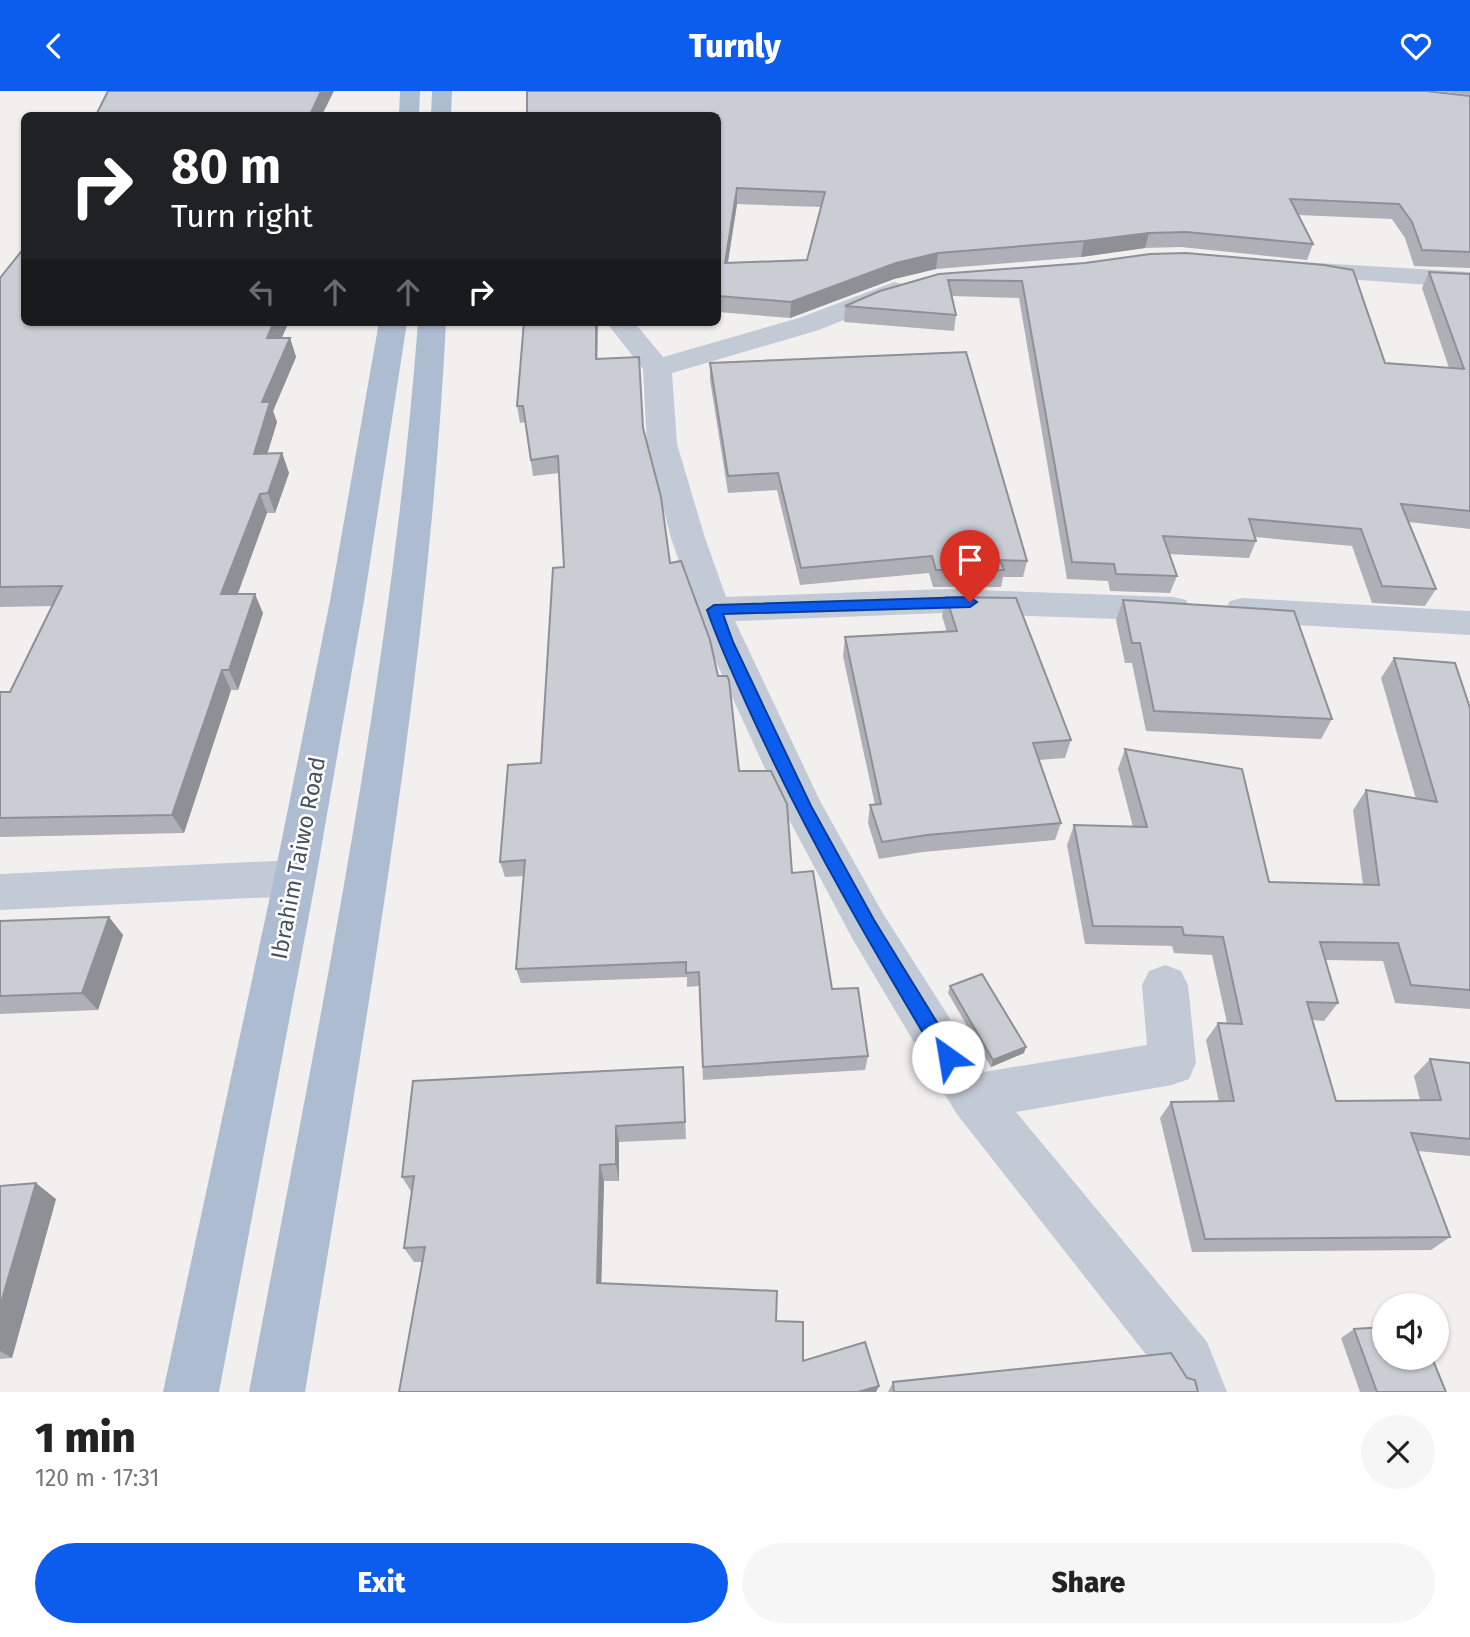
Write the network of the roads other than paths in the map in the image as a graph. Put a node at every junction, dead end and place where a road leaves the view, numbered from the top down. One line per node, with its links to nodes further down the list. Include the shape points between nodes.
1 (410, 91): 3 (main road)
2 (442, 91): 4 (main road)
3 (409, 112)
4 (441, 112)
5 (1271, 268): 6 (street)
6 (1470, 280)
7 (915, 285): 11 (street, via 809,324)
8 (392, 326): 14 (main road, Ibrahim Taiwo Road)
9 (432, 326): 19 (main road, via 410,585 359,931)
10 (623, 326): 11 (street)
11 (657, 368): 12 (street, via 662,444)
12 (714, 610): 13 (street, via 1021,602); 17 (street, via 803,809 867,925)
13 (1470, 623)
14 (296, 878): 15 (street); 18 (main road, Ibrahim Taiwo Road)
15 (0, 892)
16 (1165, 985): 17 (street, via 1172,1063)
17 (973, 1097): 20 (street, via 1187,1362)
18 (191, 1392)
19 (277, 1392)
20 (1199, 1392)

